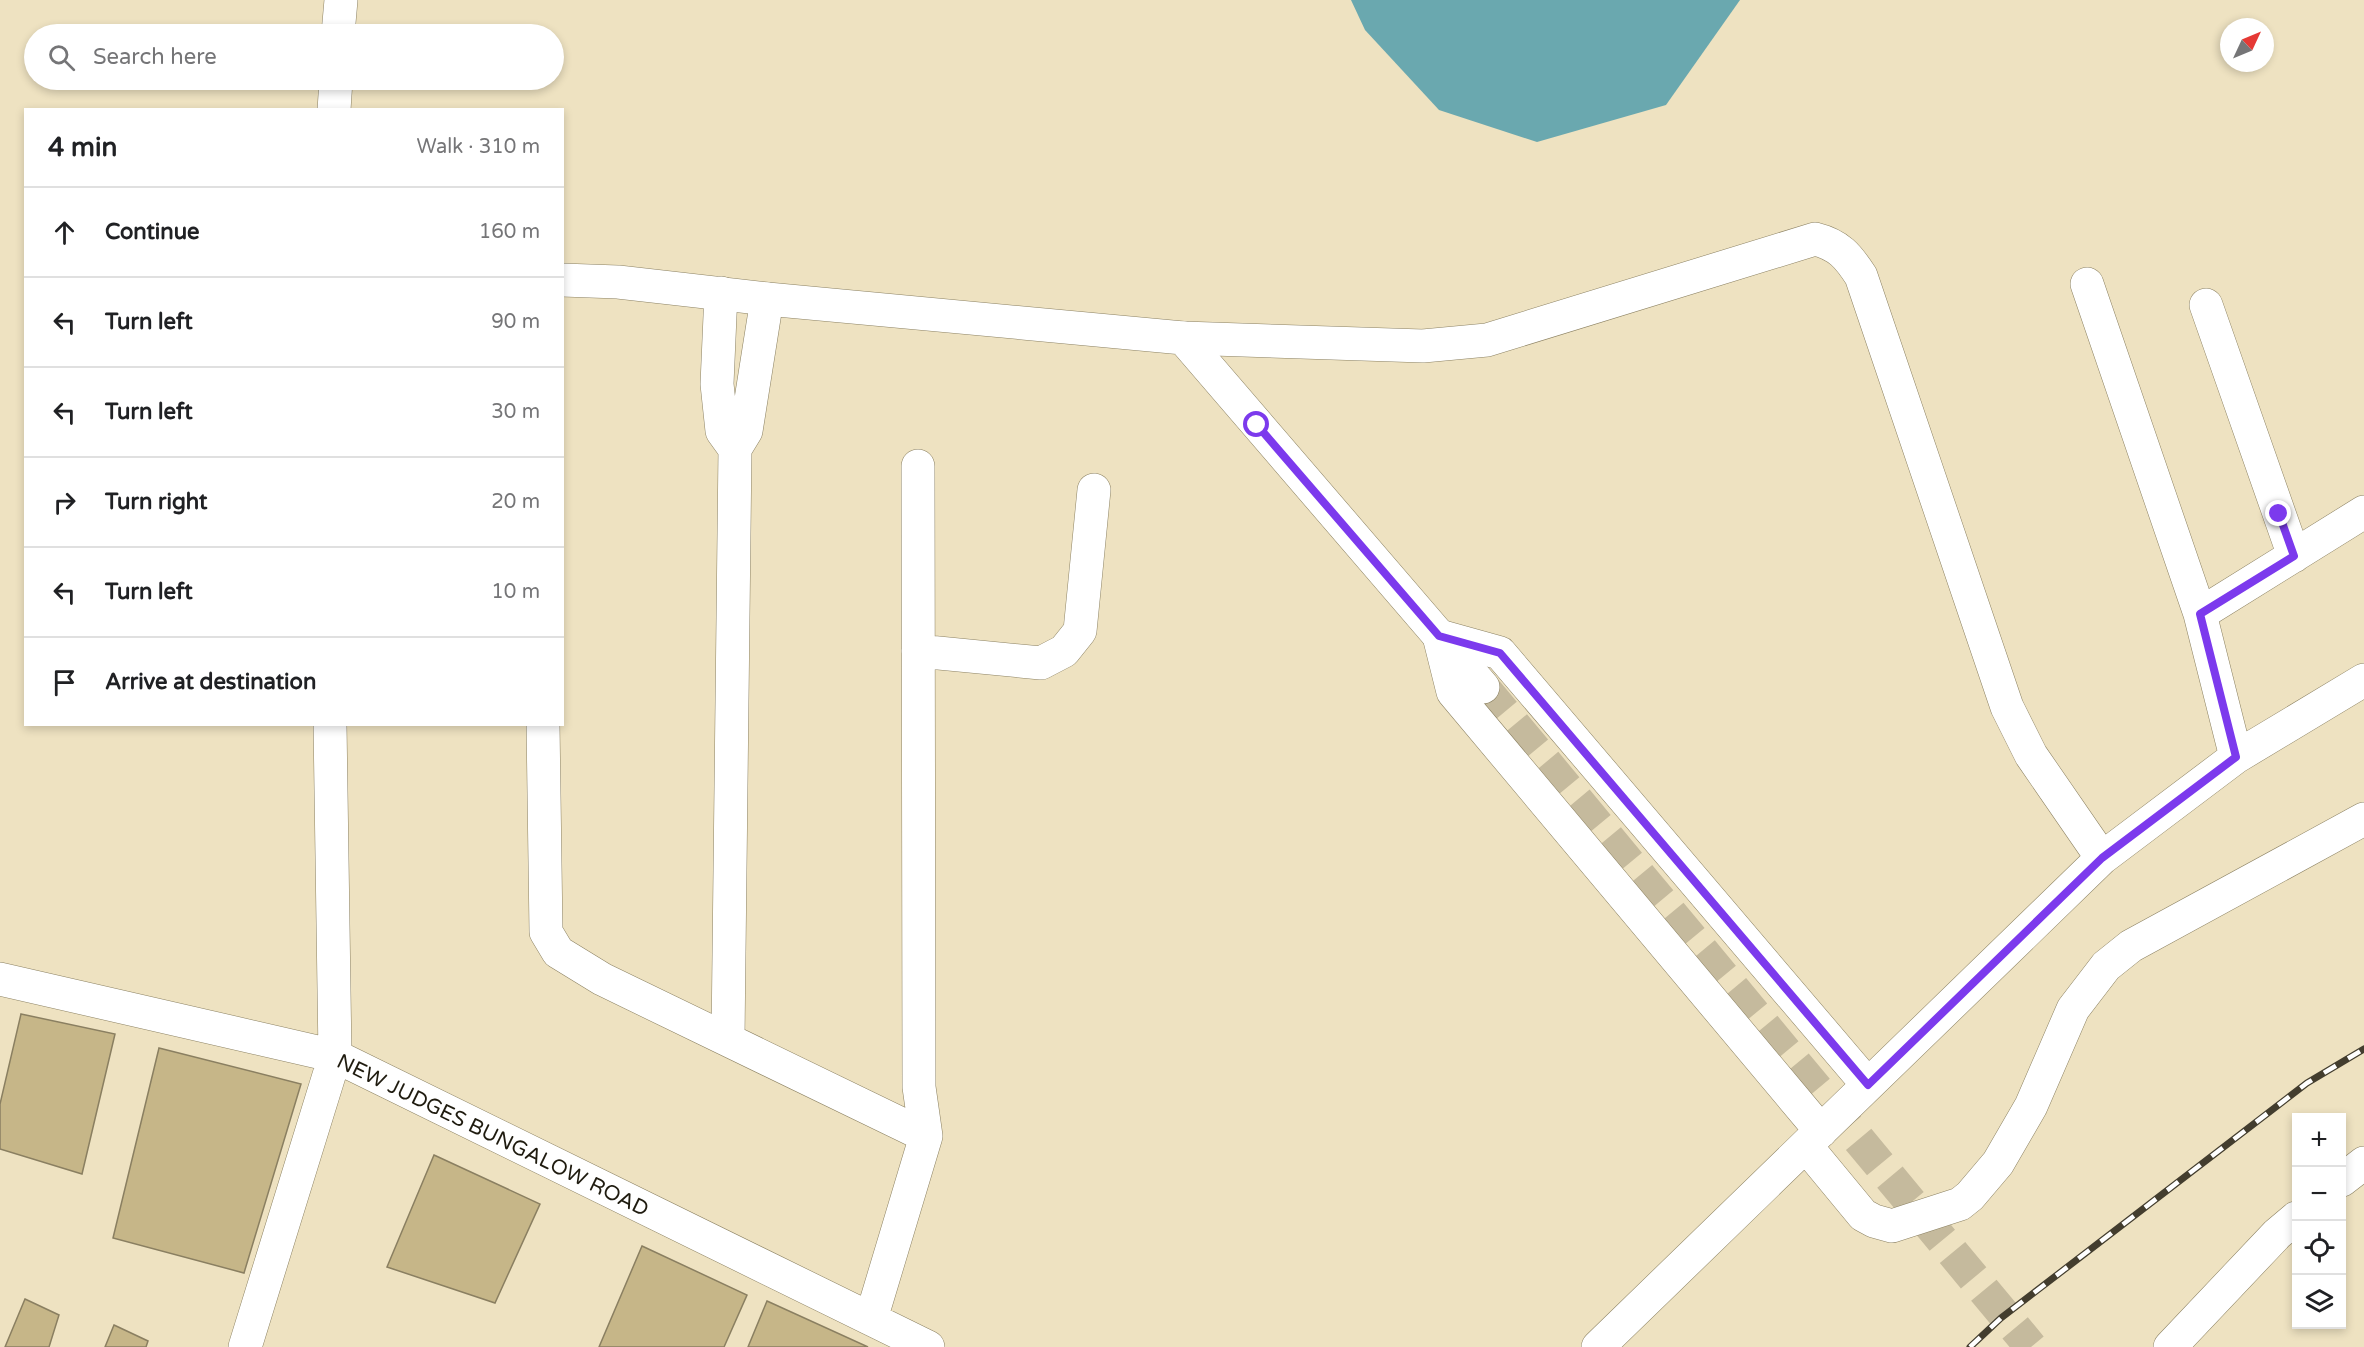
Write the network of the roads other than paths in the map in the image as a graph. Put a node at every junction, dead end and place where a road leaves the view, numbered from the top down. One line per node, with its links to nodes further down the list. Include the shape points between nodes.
1 (340, 0): 2 (street)
2 (339, 24)
3 (335, 90): 4 (street)
4 (334, 108)
5 (564, 280): 7 (street)
6 (2087, 284): 16 (street)
7 (721, 293): 8 (street); 11 (street, via 717,384 722,431)
8 (767, 299): 10 (street); 11 (street, via 746,431)
9 (2206, 305): 15 (street)
10 (1183, 338): 17 (street); 25 (street, via 1423,346 1487,340 1815,239 1831,243 1847,254 1861,276 2015,726)
11 (735, 449): 27 (street)
12 (918, 466): 18 (street)
13 (1094, 490): 18 (street, via 1080,631 1064,651 1041,663)
14 (2364, 512): 15 (street)
15 (2294, 556): 16 (street)
16 (2200, 614): 23 (street)
17 (1439, 636): 20 (street); 29 (street, via 1500,653); 31 (street, via 1453,692)
18 (918, 651): 30 (street, via 919,1087)
19 (2364, 680): 23 (street)
20 (1483, 687)
21 (330, 726): 28 (street)
22 (543, 726): 27 (street, via 546,932 558,952 602,979)
23 (2236, 757): 25 (street)
24 (2364, 819): 31 (street, via 2131,946 2106,966 2073,1009 2031,1106 1998,1163 1960,1204 1892,1226 1874,1221 1863,1215)
25 (2102, 858): 29 (street)
26 (0, 979): 28 (street, NEW JUDGES BUNGALOW ROAD)
27 (728, 1039): 30 (street)
28 (335, 1056): 35 (street, NEW JUDGES BUNGALOW ROAD); 36 (street)
29 (1868, 1085): 31 (street)
30 (926, 1137): 35 (street)
31 (1814, 1138): 38 (street)
32 (2364, 1163): 33 (street)
33 (2346, 1177)
34 (2292, 1221): 39 (street)
35 (871, 1319): 37 (street, NEW JUDGES BUNGALOW ROAD)
36 (245, 1347)
37 (928, 1347)
38 (1598, 1347)
39 (2170, 1347)

